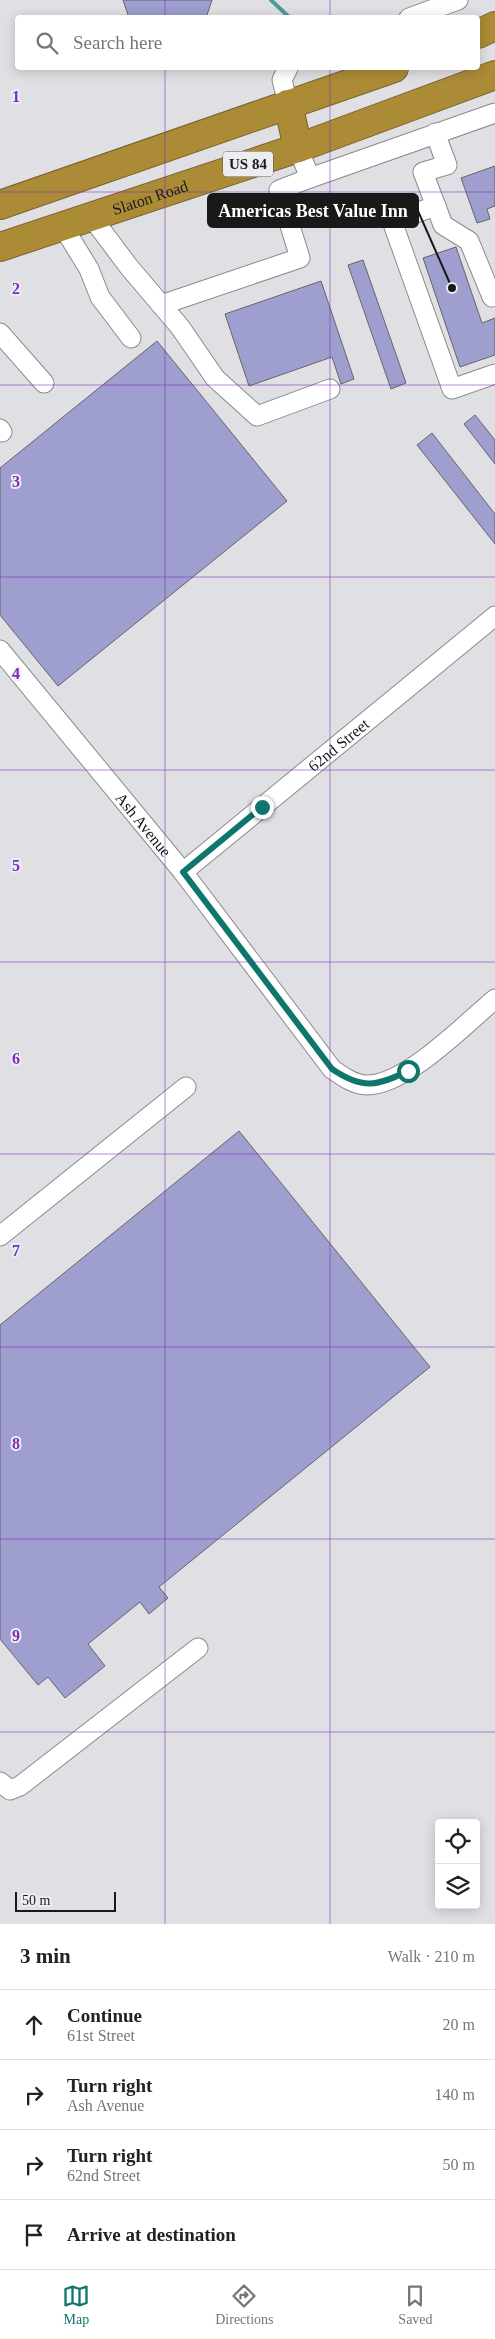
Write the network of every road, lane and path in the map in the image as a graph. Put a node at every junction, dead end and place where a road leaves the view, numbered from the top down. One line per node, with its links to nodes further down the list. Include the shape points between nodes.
1 (412, 0): 3 (street)
2 (458, 0): 4 (street)
3 (402, 15)
4 (417, 15)
5 (495, 26): 6 (highway)
6 (480, 33)
7 (495, 33): 8 (highway)
8 (480, 38)
9 (287, 70): 12 (street, via 282,80)
10 (388, 70): 12 (highway, US 84)
11 (495, 75): 15 (highway, Slaton Road / US 84)
12 (288, 104): 15 (highway); 17 (highway, US 84)
13 (495, 113): 14 (street)
14 (435, 133): 16 (street); 18 (street, via 447,165 423,172)
15 (298, 148): 16 (street); 19 (highway, Slaton Road / US 84)
16 (310, 178): 23 (street, via 279,190 300,258)
17 (0, 205)
18 (436, 206): 22 (street, via 443,225 469,240 492,297); 26 (street, via 392,221 452,389)
19 (90, 215): 20 (highway, Slaton Road / US 84); 23 (street)
20 (62, 225): 21 (highway, Slaton Road / US 84); 25 (street, via 100,297)
21 (0, 247)
22 (495, 296)
23 (161, 305): 28 (street, via 215,378 257,416)
24 (0, 333): 27 (street)
25 (132, 338)
26 (495, 374)
27 (44, 382)
28 (330, 389)
29 (495, 616): 31 (street, 62nd Street)
30 (0, 650): 31 (street, Ash Avenue)
31 (183, 872): 32 (street, Ash Avenue, via 332,1069 348,1080 365,1085 385,1082 408,1071)
32 (495, 999)
33 (186, 1087): 34 (street)
34 (0, 1236)
35 (198, 1648): 36 (street, via 20,1786 10,1790)
36 (0, 1782)

